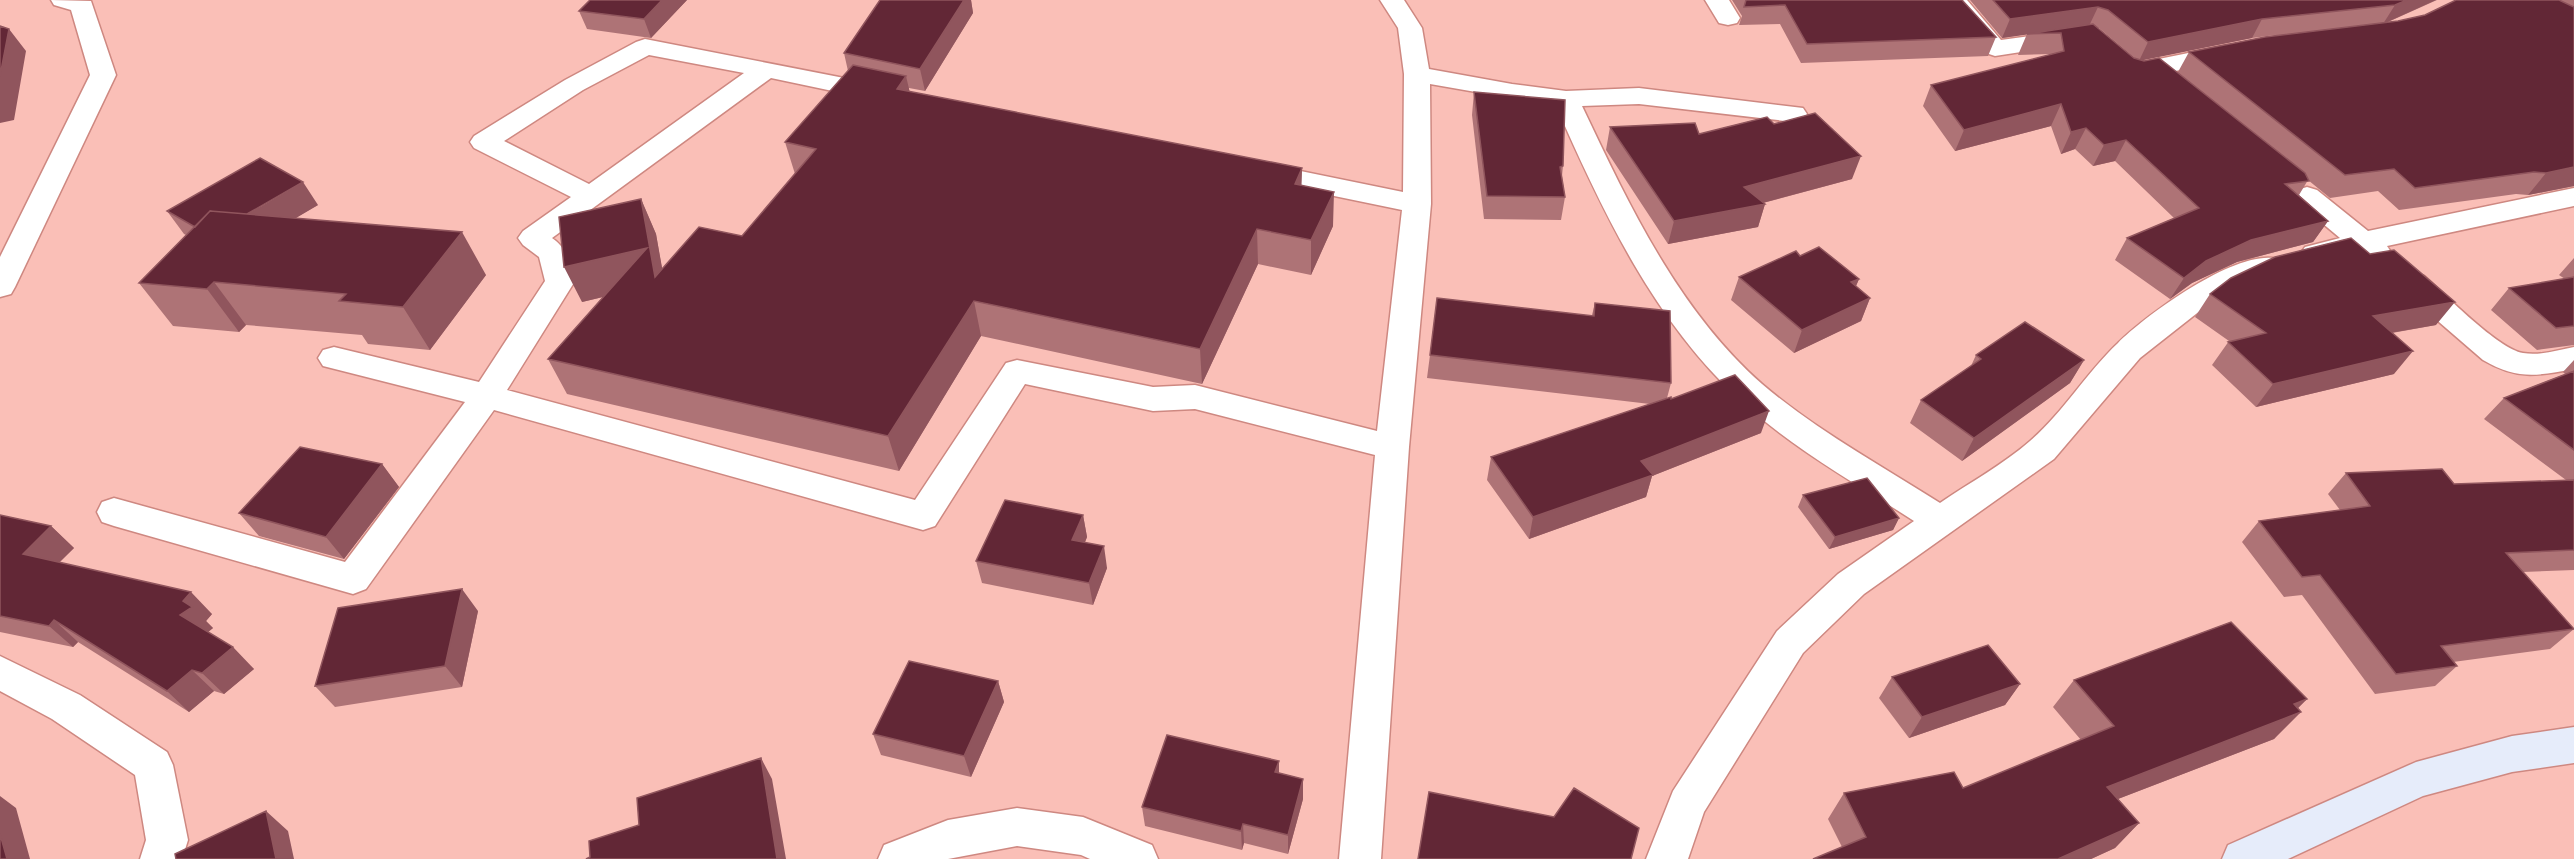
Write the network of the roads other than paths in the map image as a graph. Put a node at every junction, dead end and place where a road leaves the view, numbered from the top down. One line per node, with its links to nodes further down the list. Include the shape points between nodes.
1 (63, 0): 16 (street, via 82,6 103,75)
2 (1395, 0): 6 (street, via 1410,28)
3 (1954, 0): 4 (street, via 1995,48 2098,42 2133,72)
4 (2252, 48)
5 (766, 69): 7 (street); 11 (street); 11 (street, via 645,47 574,85 484,142)
6 (1417, 74): 8 (street); 14 (street)
7 (905, 98)
8 (1566, 99): 9 (street, via 1639,96); 22 (street, via 1597,167 1647,259 1690,326 1729,371 1789,423)
9 (1794, 114)
10 (1231, 166): 14 (street)
11 (591, 196): 19 (street, via 533,238 552,252 560,281)
12 (2307, 196): 15 (street)
13 (2574, 197): 15 (street)
14 (1417, 204): 20 (street)
15 (2364, 241): 18 (street, via 2498,357 2518,364); 22 (street, via 2249,271 2204,292 2129,350 2042,450)
16 (0, 288)
17 (334, 358): 19 (street)
18 (2574, 358)
19 (487, 396): 20 (street, via 923,516 1017,371 1153,399 1196,397); 21 (street, via 353,579)
20 (1392, 447): 28 (street)
21 (114, 512)
22 (1942, 522): 29 (street, via 1851,585 1790,642 1687,804)
23 (0, 672): 25 (street, via 66,707 153,765 167,840)
24 (2574, 745): 30 (street, via 2512,754 2416,780)
25 (161, 859)
26 (898, 859): 27 (street, via 948,839 1017,827 1083,836)
27 (1137, 859)
28 (1360, 859)
29 (1667, 859)
30 (2243, 859)

